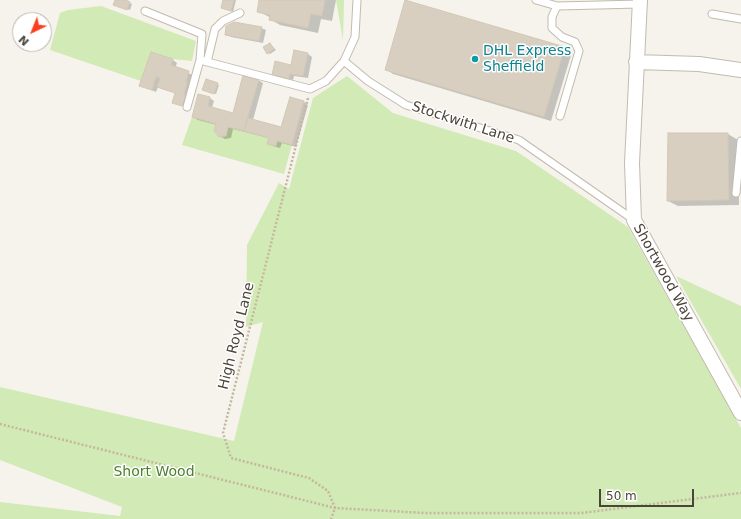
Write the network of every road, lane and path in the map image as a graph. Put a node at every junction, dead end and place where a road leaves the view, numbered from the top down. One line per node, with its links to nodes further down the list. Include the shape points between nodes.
1 (357, 0): 10 (lane, via 355,37)
2 (536, 0): 4 (lane)
3 (640, 2): 4 (lane); 11 (street, Shortwood Way)
4 (557, 6): 15 (lane, via 552,17 552,28 562,38 575,42 579,51)
5 (145, 11): 9 (lane, via 202,34)
6 (240, 13): 9 (lane, via 223,21 215,29)
7 (712, 14): 8 (lane)
8 (741, 19)
9 (203, 61): 13 (lane); 14 (lane)
10 (344, 61): 13 (lane, via 326,81); 18 (lane, Stockwith Lane, via 368,81 406,105 519,140)
11 (636, 62): 12 (street, via 699,64); 18 (street, Shortwood Way, via 632,163)
12 (741, 70)
13 (310, 89): 22 (path, High Royd Lane, via 223,433 231,458 309,478 328,491)
14 (187, 107)
15 (560, 116)
16 (741, 141): 17 (lane)
17 (736, 193)
18 (634, 220): 19 (street, Shortwood Way)
19 (741, 413)
20 (0, 424): 22 (path)
21 (741, 493): 22 (path, via 582,512 425,514)
22 (335, 508): 23 (path)
23 (331, 519)

